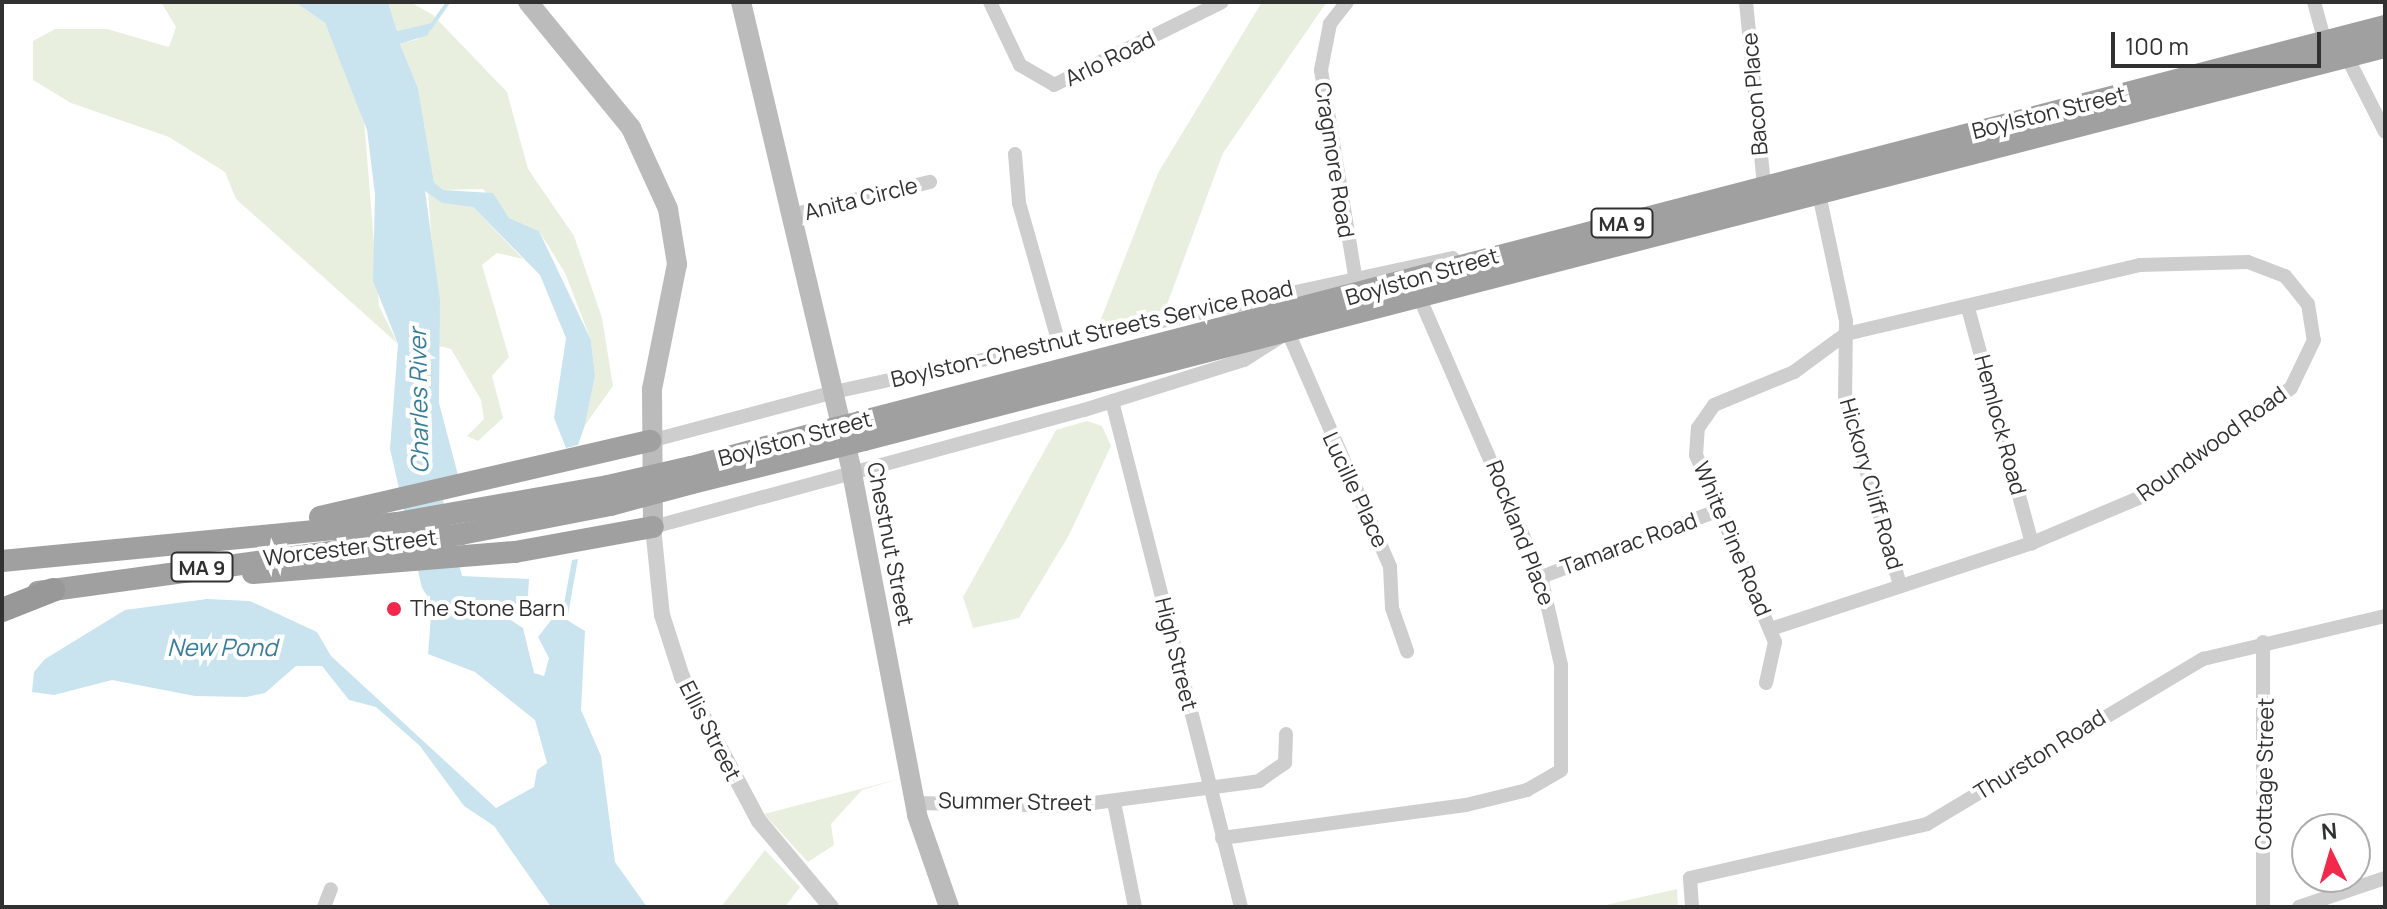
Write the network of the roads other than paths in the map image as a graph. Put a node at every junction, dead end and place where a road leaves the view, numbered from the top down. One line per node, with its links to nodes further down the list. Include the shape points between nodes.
1 (528, 2): 28 (main road, via 631,128 668,209 676,278 652,389)
2 (741, 2): 17 (main road, Chestnut Street)
3 (990, 2): 4 (street, Arlo Road, via 1020,65 1054,85)
4 (1222, 2)
5 (1746, 2): 15 (street, Bacon Place)
6 (2314, 2): 9 (street)
7 (1343, 4): 19 (street, Cragmore Road, via 1330,24 1321,70)
8 (2385, 26): 9 (highway, Boylston Street / MA 9)
9 (2325, 42): 15 (highway, Boylston Street / MA 9)
10 (2385, 47): 11 (highway, Boylston Street / MA 9)
11 (2347, 57): 12 (street); 16 (highway, Boylston Street / MA 9)
12 (2385, 132)
13 (1015, 154): 24 (street, via 1019,203)
14 (930, 182): 17 (street, Anita Circle)
15 (1764, 186): 18 (highway, Boylston Street / MA 9)
16 (1819, 194): 20 (highway, Boylston Street / MA 9); 23 (street, Hickory Cliff Road)
17 (791, 215): 25 (main road, Chestnut Street)
18 (1538, 245): 19 (street, Boylston-Chestnut Streets Service Road); 27 (highway, Boylston Street / MA 9)
19 (1355, 276): 24 (street, Boylston-Chestnut Streets Service Road)
20 (1419, 297): 22 (highway, Boylston Street / MA 9); 36 (street, Rockland Place)
21 (1968, 308): 23 (street, Roundwood Road); 34 (street, Hemlock Road); 34 (street, Roundwood Road, via 2140,265 2226,259 2285,276 2314,321 2309,358 2291,388 2141,497)
22 (1288, 332): 26 (street, Boylston-Chestnut Streets Service Road, via 1244,360); 27 (highway, Boylston Street / MA 9); 44 (street, Lucille Place, via 1390,567 1394,621)
23 (1846, 334): 30 (street, White Pine Road, via 1803,368 1705,415 1696,455); 37 (street, Hickory Cliff Road, via 1845,398)
24 (1059, 343): 25 (street, Boylston-Chestnut Streets Service Road)
25 (834, 392): 28 (street, Boylston-Chestnut Streets Service Road); 29 (main road, Chestnut Street)
26 (1112, 401): 29 (street, Boylston-Chestnut Streets Service Road); 47 (street, High Street)
27 (862, 431): 31 (highway, Boylston Street / MA 9, bridge, via 609,496)
28 (650, 441): 32 (main road); 33 (highway, via 450,490)
29 (852, 473): 32 (street, Boylston-Chestnut Streets Service Road); 49 (main road, Chestnut Street)
30 (1717, 511): 36 (street, Tamarac Road); 42 (street, White Pine Road)
31 (459, 525): 33 (highway, Worcester Street / MA 9)
32 (653, 527): 33 (highway, via 467,557); 54 (street, Ellis Street, via 659,603 682,677 759,821)
33 (400, 533): 35 (highway, Worcester Street / MA 9); 38 (highway, MA 9)
34 (2032, 543): 37 (street, Roundwood Road)
35 (2, 561)
36 (1541, 577): 50 (street, Rockland Place, via 1558,637 1565,717 1564,759 1554,778 1429,812)
37 (1900, 585): 42 (street, Roundwood Road)
38 (53, 590): 39 (highway, MA 9); 40 (highway)
39 (2, 598)
40 (2, 610)
41 (2385, 616): 43 (street, Thurston Road)
42 (1771, 629): 45 (street, White Pine Road, via 1775,655)
43 (2263, 642): 58 (street, Thurston Road, via 2181,669 1919,828 1690,878); 59 (street, Cottage Street)
44 (1407, 651)
45 (1766, 683)
46 (1286, 734): 47 (street, Summer Street, via 1279,770)
47 (1210, 788): 48 (street, Summer Street); 50 (street, High Street)
48 (1114, 802): 49 (street, Summer Street); 56 (street)
49 (915, 803): 55 (main road, Chestnut Street)
50 (1222, 838): 57 (street, High Street)
51 (2385, 878): 60 (street)
52 (331, 889): 53 (street)
53 (324, 907)
54 (831, 907)
55 (949, 907)
56 (1135, 907)
57 (1241, 907)
58 (1692, 907)
59 (2263, 907)
60 (2299, 907)

